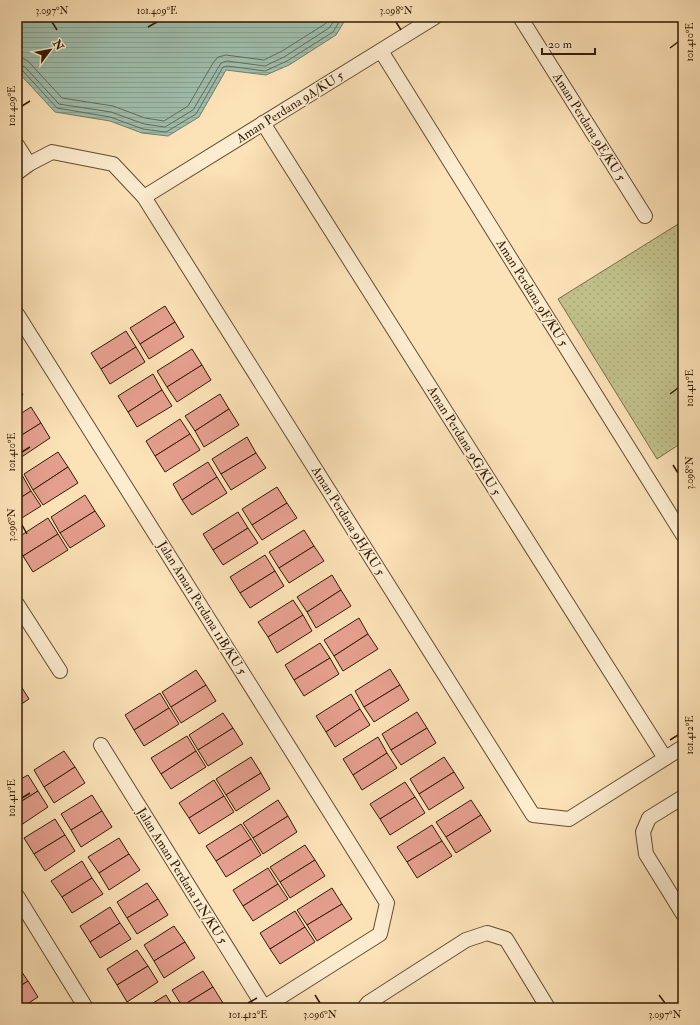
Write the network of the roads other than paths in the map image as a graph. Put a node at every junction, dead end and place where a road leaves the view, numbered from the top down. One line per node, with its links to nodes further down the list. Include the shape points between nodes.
1 (435, 17): 3 (street, Aman Perdana 9A/KU 5)
2 (520, 17): 9 (street, Aman Perdana 9E/KU 5)
3 (380, 51): 4 (street, Aman Perdana 9A/KU 5); 11 (street, Aman Perdana 9F/KU 5)
4 (263, 123): 8 (street, Aman Perdana 9A/KU 5); 16 (street, Aman Perdana 9G/KU 5)
5 (17, 145): 6 (street)
6 (29, 164): 7 (street); 8 (street, via 52,152 113,164)
7 (17, 173)
8 (144, 197): 16 (street, Aman Perdana 9H/KU 5, via 533,815 569,819)
9 (645, 216)
10 (17, 314): 20 (street, Jalan Aman Perdana 11B/KU 5, via 387,903 380,934)
11 (683, 535)
12 (17, 604): 13 (street)
13 (60, 672)
14 (101, 745): 20 (street, Jalan Aman Perdana 11N/KU 5)
15 (683, 747): 16 (street)
16 (665, 758)
17 (683, 797): 19 (street, via 649,818 643,832 646,854)
18 (17, 896): 21 (street)
19 (683, 914)
20 (263, 1007)
21 (86, 1008)
22 (364, 1008): 23 (street, via 466,940 487,933 506,940)
23 (548, 1008)

